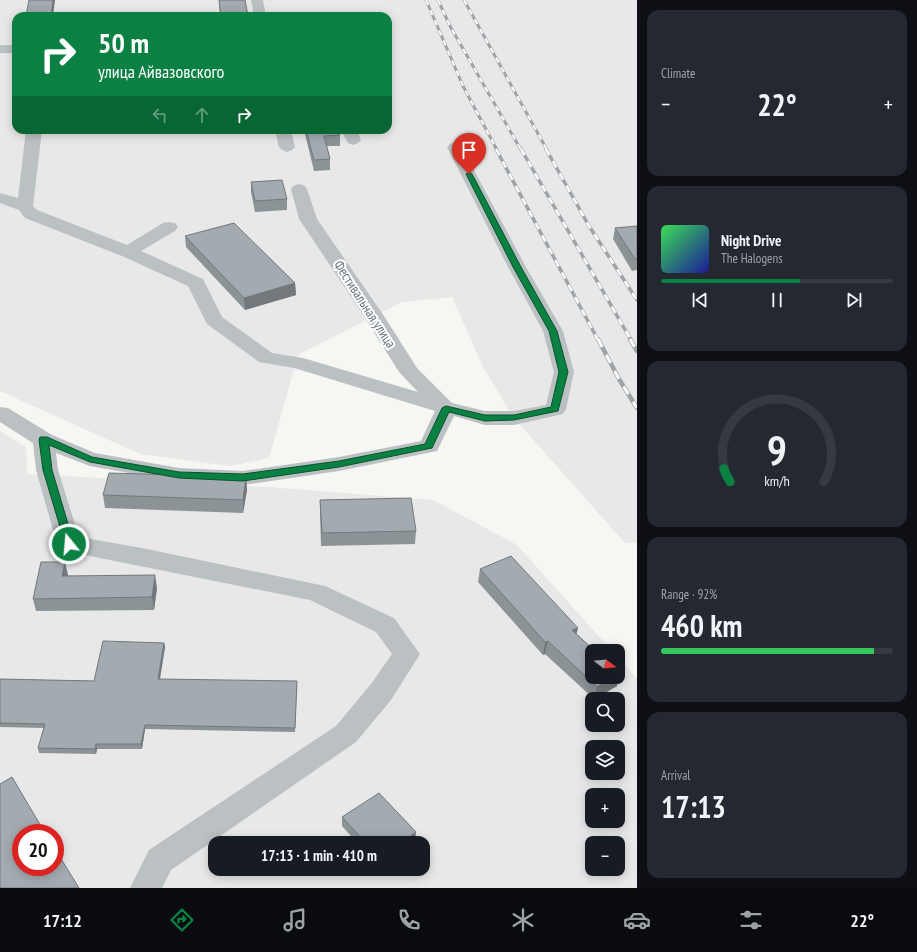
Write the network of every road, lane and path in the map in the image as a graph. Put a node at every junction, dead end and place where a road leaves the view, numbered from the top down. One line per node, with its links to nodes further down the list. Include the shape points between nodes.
1 (257, 0): 2 (street)
2 (259, 12)
3 (0, 49): 4 (street)
4 (12, 49)
5 (34, 134): 11 (street)
6 (285, 134): 7 (street)
7 (287, 147)
8 (456, 148): 14 (street, via 553,331 564,372 555,409 514,418 485,418)
9 (298, 189): 14 (street, Фестивальная улица, via 308,219 409,372)
10 (0, 198): 11 (street)
11 (25, 206): 13 (street, via 31,214)
12 (169, 227): 13 (street)
13 (128, 252): 14 (street, via 196,282 214,320 266,358 296,362)
14 (446, 408): 16 (street, via 428,446 339,464 243,478 179,475 90,459)
15 (0, 413): 16 (street)
16 (44, 440): 17 (street, via 47,470 69,544 316,592 385,625 407,654 381,692 346,734 160,860)
17 (146, 888)

